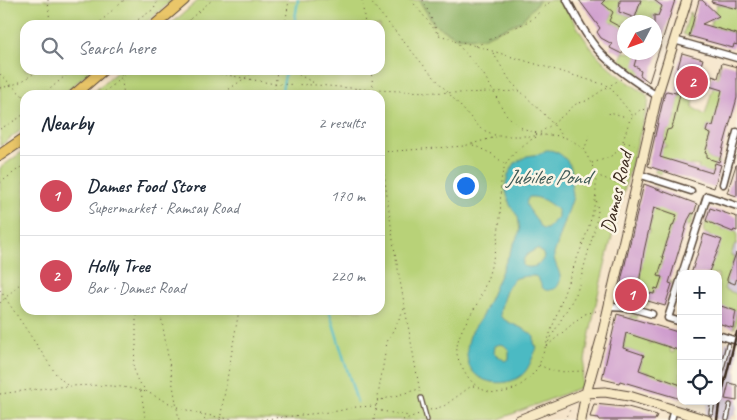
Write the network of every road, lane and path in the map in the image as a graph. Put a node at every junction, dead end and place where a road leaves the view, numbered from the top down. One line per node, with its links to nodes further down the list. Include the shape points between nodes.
1 (48, 0): 14 (path)
2 (126, 0): 15 (path)
3 (158, 0): 16 (path, via 154,9)
4 (184, 0): 17 (main road)
5 (212, 0): 18 (path)
6 (289, 0): 19 (path)
7 (362, 0): 20 (path)
8 (369, 0): 56 (path)
9 (410, 0): 21 (path)
10 (423, 0): 21 (path)
11 (552, 0): 24 (path, via 531,20)
12 (687, 0): 23 (main road, Dames Road)
13 (570, 2): 28 (street, via 581,26 599,50)
14 (50, 20)
15 (102, 20)
16 (138, 20)
17 (161, 20)
18 (189, 20)
19 (286, 20)
20 (364, 20)
21 (439, 35): 22 (path)
22 (455, 40): 24 (path); 54 (path, via 484,74)
23 (674, 40): 26 (street); 58 (main road, Dames Road)
24 (475, 46): 25 (path)
25 (492, 51): 44 (path); 55 (path)
26 (737, 58)
27 (0, 74): 43 (path)
28 (627, 74): 44 (path); 58 (street)
29 (32, 75): 43 (path)
30 (66, 75): 46 (path)
31 (97, 75): 47 (main road)
32 (121, 75): 39 (path)
33 (125, 75): 39 (path)
34 (229, 75): 40 (path)
35 (250, 75): 40 (path)
36 (276, 75): 41 (path)
37 (299, 75): 42 (path)
38 (372, 75): 52 (path)
39 (122, 78): 48 (path); 49 (path)
40 (246, 78): 41 (path); 50 (path)
41 (275, 84): 42 (path); 51 (path)
42 (318, 85): 52 (path)
43 (12, 86): 45 (path); 57 (path)
44 (608, 86): 61 (path); 64 (path, via 576,104)
45 (0, 88)
46 (49, 90)
47 (80, 90)
48 (107, 90)
49 (123, 90)
50 (229, 90)
51 (274, 90)
52 (373, 90)
53 (385, 90): 56 (path)
54 (493, 91): 55 (path); 56 (path); 68 (path, via 505,113 519,127)
55 (520, 91): 64 (path)
56 (449, 92): 69 (path, via 481,128)
57 (20, 93)
58 (657, 96): 59 (main road, Dames Road)
59 (653, 112): 61 (path, via 641,109); 81 (main road, Dames Road)
60 (609, 114): 63 (path)
61 (633, 116): 63 (path)
62 (20, 117): 65 (path)
63 (630, 119): 72 (path)
64 (553, 124): 68 (path); 70 (path)
65 (0, 130)
66 (737, 132): 84 (street)
67 (590, 134): 75 (path)
68 (537, 135): 69 (path); 70 (path); 79 (path)
69 (497, 136): 73 (path)
70 (563, 136): 75 (path)
71 (20, 141): 77 (main road)
72 (623, 142): 74 (path); 78 (path, via 614,155)
73 (472, 145): 76 (path); 79 (path)
74 (637, 145)
75 (583, 151): 78 (path)
76 (385, 152)
77 (0, 155)
78 (591, 164): 82 (path)
79 (506, 165): 111 (path, via 501,175 495,251 480,299 459,336 457,353)
80 (20, 168): 83 (path)
81 (638, 174): 87 (street); 97 (main road, Dames Road)
82 (595, 175): 86 (path); 88 (path)
83 (0, 183)
84 (723, 184)
85 (385, 186): 96 (path)
86 (633, 189)
87 (691, 191)
88 (596, 192): 106 (path, via 586,234); 106 (path, via 598,213 577,292)
89 (737, 206): 90 (street, via 707,196)
90 (683, 270)
91 (20, 284): 94 (path)
92 (0, 290): 94 (path)
93 (677, 290): 102 (street, via 668,318)
94 (4, 298): 95 (path); 110 (path, via 56,374)
95 (0, 303)
96 (404, 308): 112 (path); 118 (path, via 387,342)
97 (605, 308): 98 (street, via 631,308); 106 (path, via 585,314); 115 (main road, Dames Road)
98 (652, 314)
99 (136, 315): 114 (path, via 133,364 136,378)
100 (161, 315): 122 (path)
101 (238, 315): 131 (path)
102 (677, 321)
103 (722, 336): 104 (street)
104 (737, 340)
105 (728, 345): 108 (lane)
106 (545, 348): 107 (path)
107 (539, 365): 109 (path, via 555,372); 111 (path, via 530,379 507,392 492,393)
108 (722, 368)
109 (587, 370)
110 (68, 386): 113 (path); 116 (path)
111 (475, 386): 123 (path)
112 (420, 389): 117 (path); 118 (path)
113 (141, 391): 114 (path); 132 (path)
114 (147, 392): 122 (path)
115 (586, 392): 124 (main road, via 614,393); 140 (main road); 142 (main road, Dames Road)
116 (0, 394)
117 (421, 398): 139 (lane)
118 (377, 401): 121 (path)
119 (569, 405): 141 (path, via 570,410)
120 (730, 405): 130 (lane)
121 (376, 406): 125 (path); 136 (path)
122 (177, 407): 126 (path); 133 (path)
123 (434, 409)
124 (674, 409): 129 (main road); 143 (street)
125 (375, 410): 128 (path); 137 (path)
126 (200, 414): 131 (path); 134 (path)
127 (416, 415): 128 (path)
128 (410, 416): 138 (path)
129 (709, 417)
130 (727, 418)
131 (220, 419): 135 (path)
132 (146, 420)
133 (179, 420)
134 (206, 420)
135 (236, 420)
136 (256, 420)
137 (374, 420)
138 (403, 420)
139 (427, 420)
140 (519, 420)
141 (564, 420)
142 (581, 420)
143 (671, 420)

